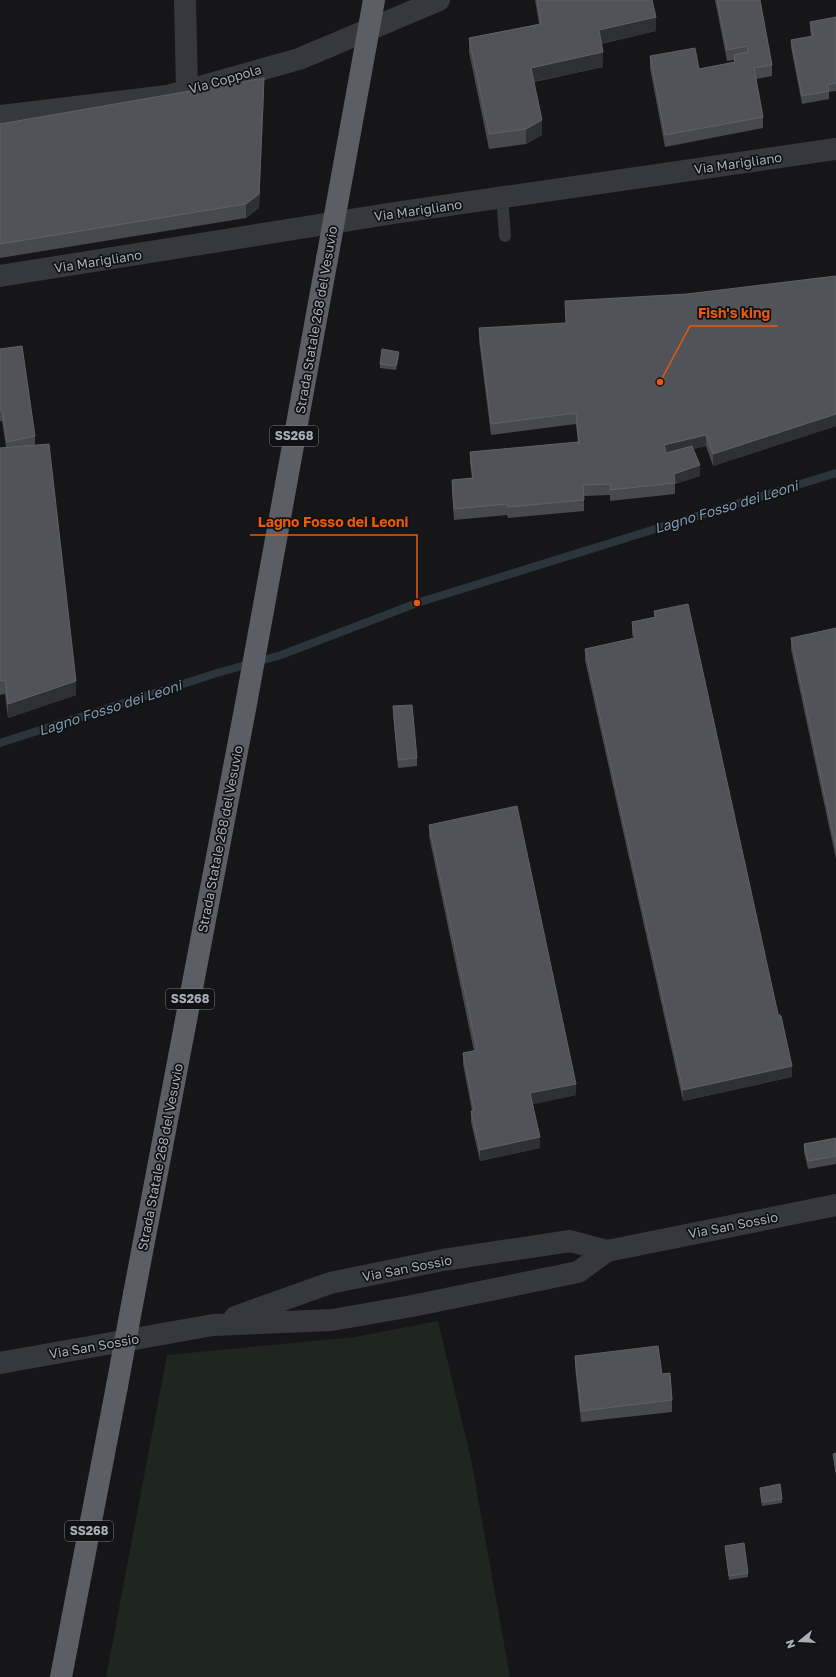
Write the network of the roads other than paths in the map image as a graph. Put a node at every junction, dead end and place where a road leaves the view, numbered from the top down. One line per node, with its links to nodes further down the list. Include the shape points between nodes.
1 (185, 0): 4 (street)
2 (374, 0): 14 (highway, Strada Statale 268 del Vesuvio / SS268, bridge, via 246,704)
3 (439, 0): 4 (street, Via Coppola, via 299,59)
4 (187, 90): 5 (street, Via Coppola, via 167,96)
5 (0, 116)
6 (836, 149): 7 (street, Via Marigliano)
7 (502, 197): 8 (lane); 9 (street, Via Marigliano)
8 (505, 236)
9 (0, 276)
10 (836, 1205): 11 (street, Via San Sossio)
11 (607, 1251): 12 (street, Via San Sossio, via 578,1272 412,1306 332,1320); 12 (street, Via San Sossio, via 570,1241 443,1260 330,1283)
12 (213, 1325): 13 (street, Via San Sossio)
13 (0, 1363)
14 (61, 1677)

